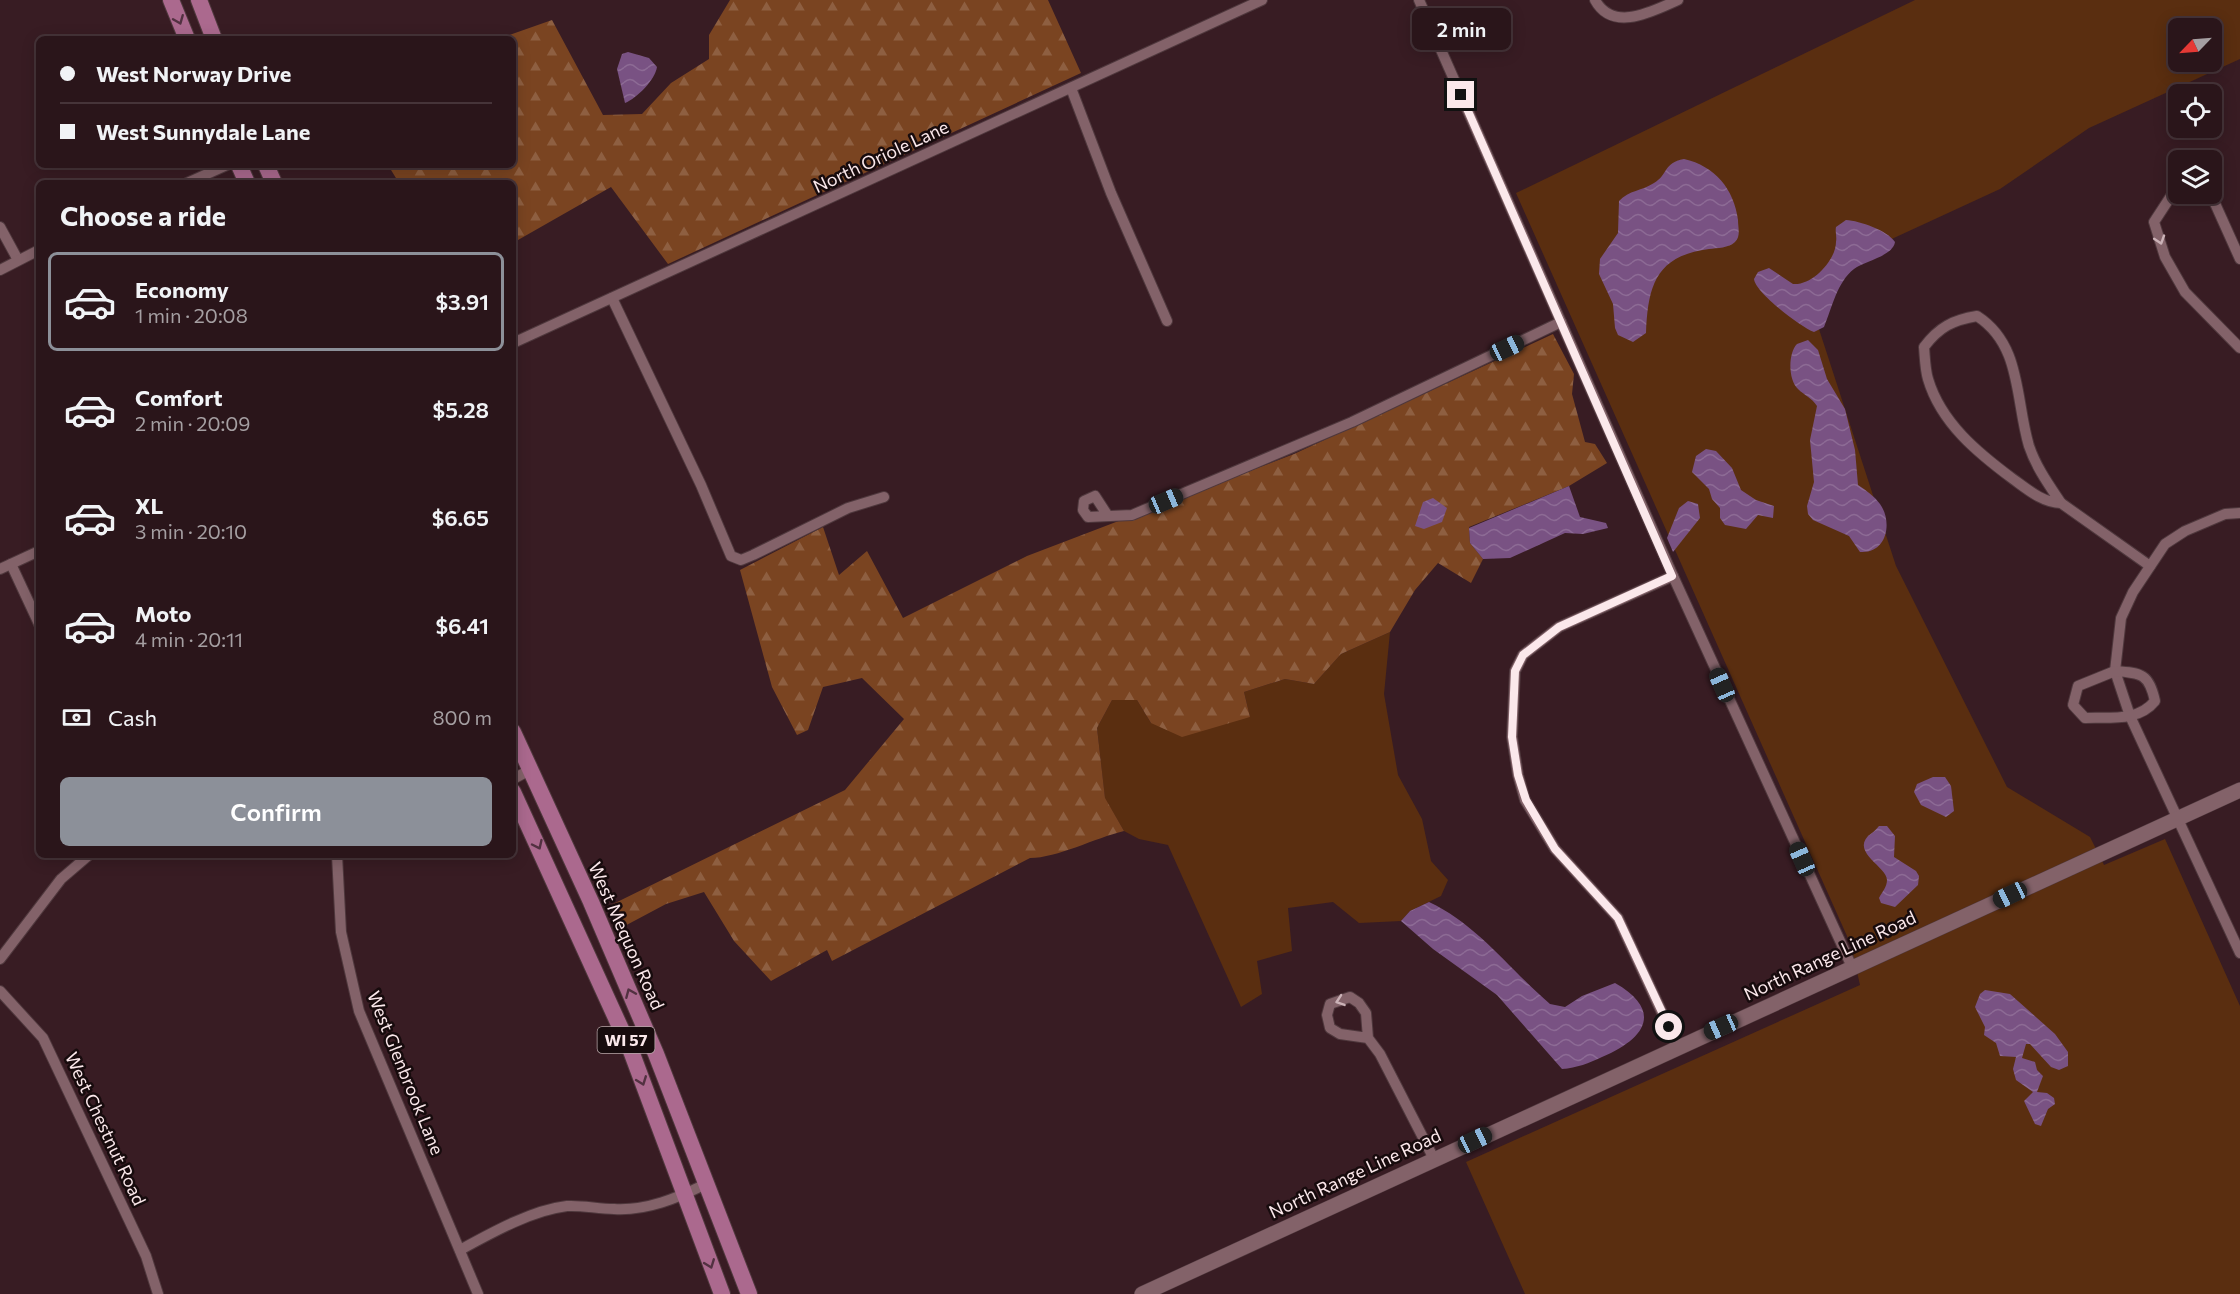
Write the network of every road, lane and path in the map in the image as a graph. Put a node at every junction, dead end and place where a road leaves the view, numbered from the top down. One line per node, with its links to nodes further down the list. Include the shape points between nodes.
1 (171, 0): 7 (main road, one-way to 7)
2 (199, 0): 8 (main road)
3 (1262, 0): 9 (street, North Oriole Lane)
4 (1419, 0): 21 (street)
5 (1595, 0): 6 (street, via 1609,13 1622,18 1644,15)
6 (1678, 0)
7 (186, 36)
8 (213, 36)
9 (1071, 88): 19 (street, North Oriole Lane); 20 (street, via 1111,193)
10 (220, 168): 11 (street)
11 (194, 180)
12 (2168, 201): 23 (street, one-way to 23, via 2154,222 2165,257 2185,292)
13 (2215, 204): 16 (street)
14 (0, 227): 17 (street)
15 (36, 251): 17 (street)
16 (2240, 259)
17 (18, 260): 18 (street)
18 (0, 270)
19 (612, 298): 22 (street, North Oriole Lane); 24 (street, via 731,556 741,560 848,508)
20 (1167, 321)
21 (1561, 322): 27 (street, via 1352,422 1132,515); 32 (street)
22 (516, 342)
23 (2240, 348)
24 (884, 496)
25 (2061, 503): 25 (street, via 2030,447 2008,348 1996,330 1977,316 1956,320 1936,331 1924,347 1928,380 1950,423 1981,456 2028,491); 30 (street)
26 (2240, 513): 30 (street, via 2225,514 2185,531 2165,544)
27 (1108, 516)
28 (36, 552): 29 (street)
29 (11, 564): 31 (street); 33 (street)
30 (2150, 566): 34 (street, via 2121,618)
31 (0, 569)
32 (1672, 576): 46 (street); 49 (street, via 1559,627 1523,655 1515,671 1512,737 1526,800 1555,849 1618,918)
33 (36, 618)
34 (2115, 671): 35 (street); 35 (street, via 2139,673 2151,683 2155,702 2146,712); 35 (street, via 2078,686 2073,705 2085,718)
35 (2130, 717): 41 (street)
36 (516, 739): 37 (main road, West Mequon Road / WI 57)
37 (530, 770): 38 (street); 51 (main road, West Mequon Road / WI 57, one-way to 37, via 656,1054)
38 (516, 777)
39 (2240, 790): 41 (street, North Range Line Road)
40 (516, 799): 52 (main road, WI 57, one-way to 52, via 631,1051)
41 (2178, 818): 44 (street); 46 (street, North Range Line Road)
42 (86, 858): 45 (street, via 61,879)
43 (337, 858): 53 (street, West Glenbrook Lane, via 342,943 360,1011)
44 (2240, 953)
45 (0, 959)
46 (1852, 967): 49 (street, North Range Line Road)
47 (0, 991): 54 (street, West Chestnut Road, via 43,1038 146,1256)
48 (1368, 1038): 48 (street, one-way to 48, via 1366,1013 1359,1004 1350,997 1330,1004 1330,1028 1340,1034); 50 (street)
49 (1678, 1047): 50 (street, North Range Line Road)
50 (1434, 1159): 58 (street, North Range Line Road)
51 (706, 1184): 52 (street); 57 (main road, West Mequon Road / WI 57)
52 (685, 1194): 53 (street, via 644,1207 616,1210 567,1206 550,1210 492,1232); 56 (main road, WI 57, one-way to 56)
53 (460, 1250): 55 (street, West Glenbrook Lane)
54 (158, 1294)
55 (478, 1294)
56 (722, 1294)
57 (748, 1294)
58 (1142, 1294)

